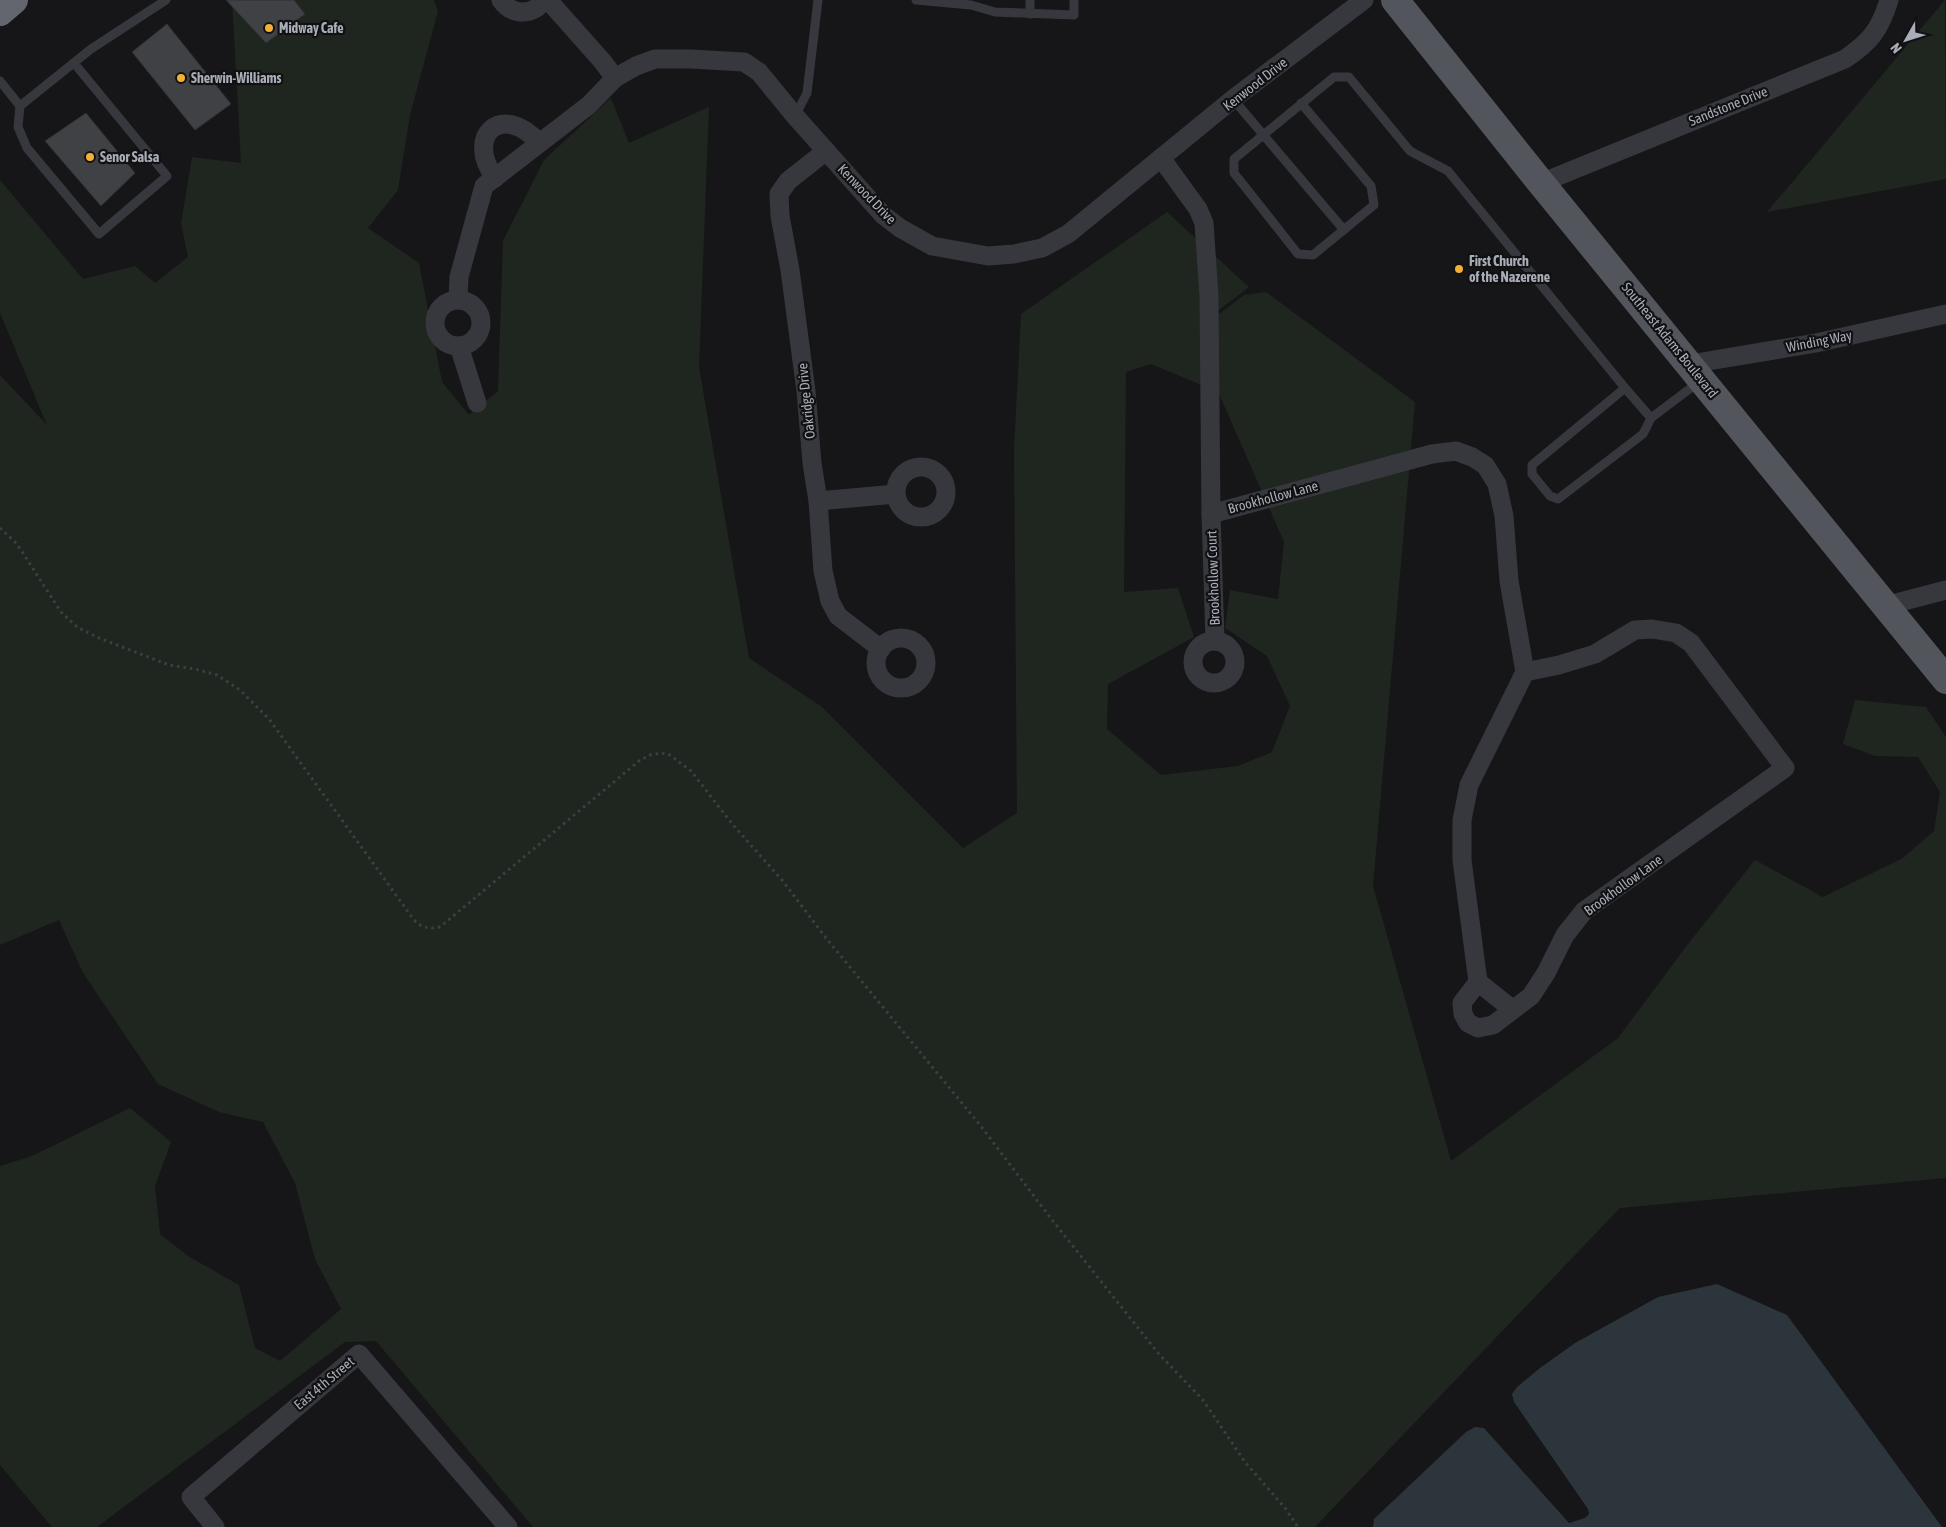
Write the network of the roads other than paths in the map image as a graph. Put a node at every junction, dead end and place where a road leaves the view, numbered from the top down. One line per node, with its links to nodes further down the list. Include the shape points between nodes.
1 (14, 0): 13 (highway)
2 (166, 0): 15 (lane)
3 (501, 0): 4 (street, via 511,9 527,12 535,10)
4 (546, 0): 16 (street)
5 (818, 0): 21 (lane, via 807,93)
6 (916, 0): 12 (lane)
7 (1030, 0): 14 (lane)
8 (1074, 0): 14 (lane, via 1074,15)
9 (1364, 0): 18 (street, Kenwood Drive)
10 (1395, 0): 27 (main road, Southeast Adams Boulevard)
11 (1889, 0): 27 (street, Sandstone Drive, via 1875,33 1865,45 1845,59)
12 (971, 2): 14 (lane, via 995,12)
13 (0, 12)
14 (1030, 14)
15 (74, 63): 20 (lane); 20 (lane, via 168,176 99,234 27,148 18,127)
16 (615, 78): 21 (street, Kenwood Drive, via 655,59 744,62 759,72); 23 (street, Kenwood Drive, via 589,105)
17 (0, 81): 20 (lane)
18 (1233, 100): 22 (lane); 25 (street, Kenwood Drive)
19 (1302, 103): 22 (lane); 28 (lane, via 1371,186 1374,205); 33 (lane, via 1334,77 1349,77 1410,151 1448,171)
20 (20, 106)
21 (795, 116): 24 (street, Kenwood Drive)
22 (1263, 135): 28 (lane); 28 (lane, via 1234,159 1234,173 1298,254 1313,256)
23 (539, 143): 26 (street, Kenwood Drive); 26 (street, via 513,124 498,124 483,144 487,168)
24 (826, 151): 25 (street, Kenwood Drive, via 883,215 900,228 932,246 988,256 1042,248 1068,234); 37 (street, Oakridge Drive, via 788,181 779,194)
25 (1161, 158): 38 (street, Brookhollow Lane, via 1204,222 1209,296)
26 (495, 178): 29 (street, Kenwood Drive, via 484,186 459,277)
27 (1541, 183): 32 (main road, Southeast Adams Boulevard)
28 (1344, 230)
29 (458, 300): 31 (street, via 475,307 481,321 481,328 473,341); 31 (street, via 441,308 435,322 436,330 445,342)
30 (1946, 314): 32 (street, Winding Way)
31 (459, 346): 34 (street)
32 (1696, 372): 35 (lane); 40 (main road, Southeast Adams Boulevard)
33 (1625, 388): 35 (lane); 35 (lane, via 1532,465 1532,474 1550,496 1558,499 1627,446 1642,434)
34 (477, 402)
35 (1651, 418)
36 (896, 494): 37 (street)
37 (818, 501): 42 (street, Oakridge Drive, via 823,571 830,602 838,616)
38 (1211, 514): 41 (street, Brookhollow Court); 43 (street, Brookhollow Lane, via 1432,454 1456,451 1472,457 1485,465 1496,484 1504,516 1509,581)
39 (1946, 590): 40 (street)
40 (1886, 606): 44 (main road, Southeast Adams Boulevard)
41 (1215, 641)
42 (881, 649)
43 (1525, 672): 45 (street, via 1469,785 1462,820 1462,860); 46 (street, Brookhollow Lane, via 1595,654 1634,630 1652,628 1676,633 1697,650 1785,768 1584,911 1565,935 1531,996)
44 (1946, 680)
45 (1478, 982): 46 (street); 46 (street, Brookhollow Lane, via 1462,1003 1468,1023 1478,1028 1493,1025)
46 (1512, 1009)
47 (215, 1527): 48 (street, East 4th Street, via 191,1497 360,1354)
48 (508, 1527)

